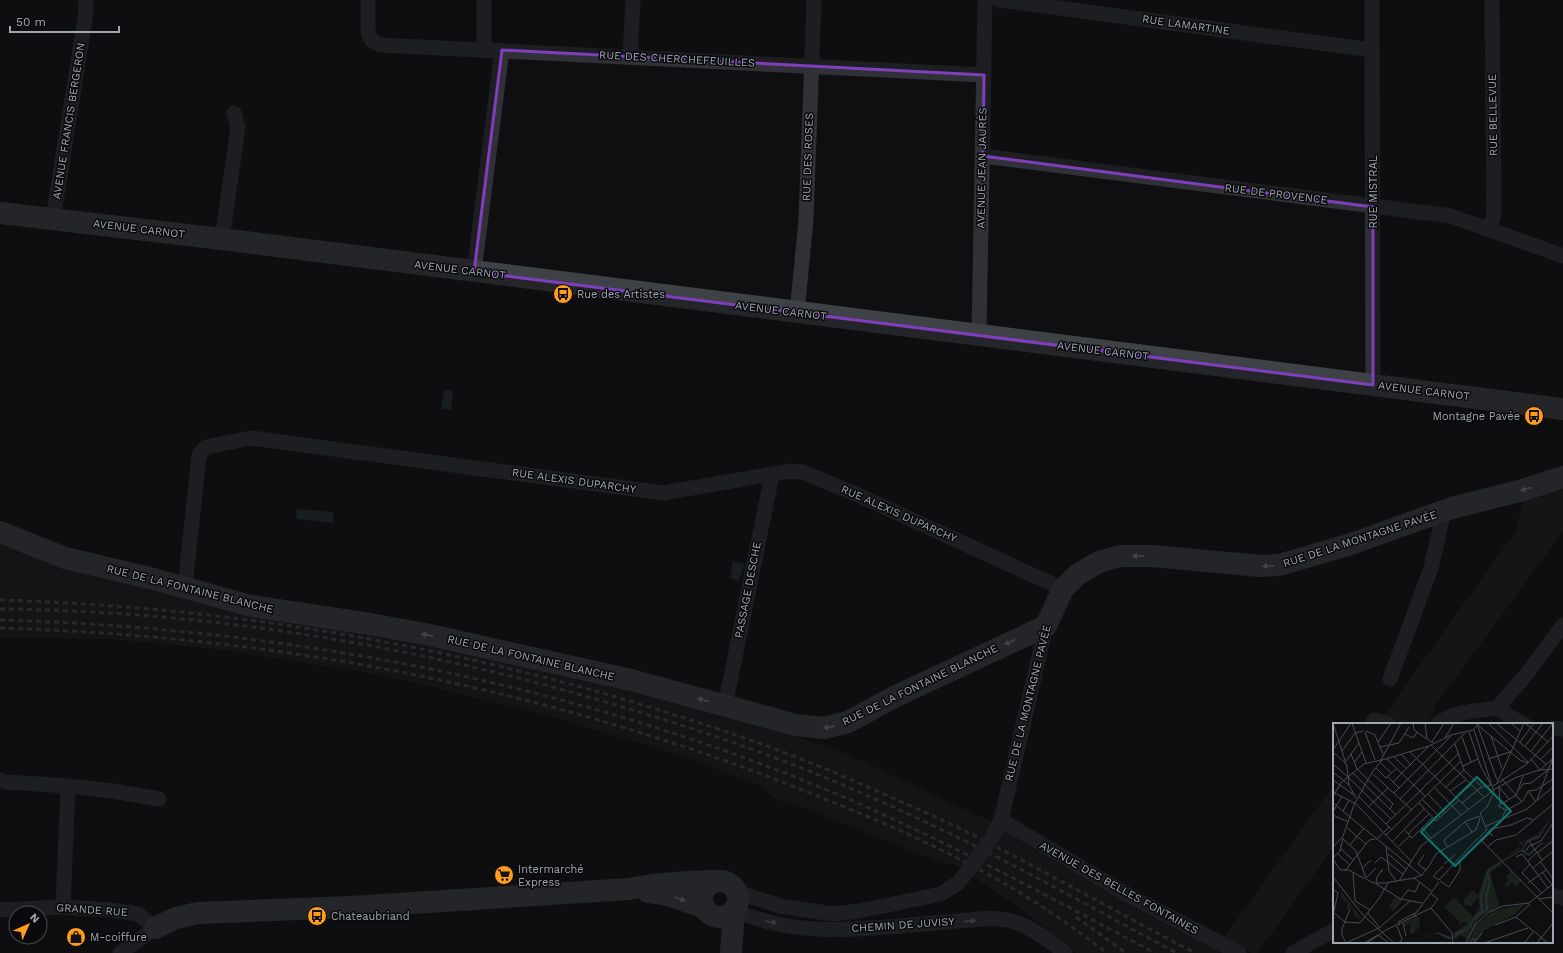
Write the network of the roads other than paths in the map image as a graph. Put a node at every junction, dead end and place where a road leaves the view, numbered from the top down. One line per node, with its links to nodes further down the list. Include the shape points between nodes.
1 (86, 0): 20 (street, AVENUE FRANCIS BERGERON)
2 (368, 0): 10 (street, RUE DES CHERCHEFEUILLES, via 368,31 371,40 380,44)
3 (484, 0): 10 (street)
4 (633, 0): 13 (street)
5 (814, 0): 14 (street, RUE DES ROSES)
6 (985, 0): 15 (street, AVENUE JEAN JAURÈS)
7 (999, 0): 12 (street, RUE LAMARTINE)
8 (1372, 0): 12 (street, RUE MISTRAL)
9 (1492, 0): 21 (street, RUE BELLEVUE, via 1494,215)
10 (484, 49): 11 (street, RUE DES CHERCHEFEUILLES)
11 (502, 50): 13 (street, RUE DES CHERCHEFEUILLES); 24 (street)
12 (1372, 50): 18 (street, RUE MISTRAL)
13 (630, 56): 14 (street, RUE DES CHERCHEFEUILLES)
14 (812, 66): 15 (street, RUE DES CHERCHEFEUILLES); 25 (street, RUE DES ROSES, via 806,220)
15 (984, 75): 17 (street, AVENUE JEAN JAURÈS)
16 (234, 112): 22 (street, via 238,127)
17 (983, 156): 18 (street, RUE DE PROVENCE); 26 (street, AVENUE JEAN JAURÈS)
18 (1373, 206): 21 (street, RUE DE PROVENCE, via 1451,216); 27 (street, RUE MISTRAL)
19 (0, 213): 20 (street, AVENUE CARNOT)
20 (53, 219): 22 (street, AVENUE CARNOT)
21 (1489, 229): 23 (street, RUE DE PROVENCE)
22 (222, 239): 24 (street, AVENUE CARNOT)
23 (1563, 256)
24 (474, 272): 25 (street, AVENUE CARNOT)
25 (796, 313): 26 (street, AVENUE CARNOT)
26 (979, 335): 27 (street, AVENUE CARNOT)
27 (1373, 385): 28 (street, AVENUE CARNOT)
28 (1563, 409)
29 (772, 475): 33 (street, RUE ALEXIS DUPARCHY, via 663,493 251,438 212,445 202,450 198,461); 34 (street, RUE ALEXIS DUPARCHY, via 790,471 803,472); 38 (street, PASSAGE DESCHE)
30 (1563, 476): 31 (street, RUE DE LA MONTAGNE PAVÉE, one-way to 31, via 1523,490)
31 (1444, 511): 34 (street, RUE DE LA MONTAGNE PAVÉE, one-way to 34, via 1348,545 1279,565 1260,566 1153,556 1120,556 1099,562 1077,575); 37 (street, via 1431,568)
32 (0, 532): 33 (street, RUE DE LA FONTAINE BLANCHE, via 65,558)
33 (185, 588): 38 (street, RUE DE LA FONTAINE BLANCHE, one-way to 33, via 623,678 430,635 251,606)
34 (1063, 589): 36 (street, RUE DE LA MONTAGNE PAVÉE)
35 (1563, 625): 39 (street, via 1526,675)
36 (1046, 626): 38 (street, RUE DE LA FONTAINE BLANCHE, one-way to 38, via 836,726 810,728); 47 (street, RUE DE LA MONTAGNE PAVÉE)
37 (1390, 679)
38 (725, 706)
39 (1497, 708): 40 (street, via 1445,718); 41 (street)
40 (1439, 723)
41 (1519, 723)
42 (1553, 728): 43 (street)
43 (1563, 729)
44 (0, 780): 45 (street)
45 (68, 786): 46 (street); 53 (street)
46 (159, 799)
47 (1001, 820): 52 (street, RUE DE LA MONTAGNE PAVÉE, bridge, via 990,841 967,872 958,883 941,894 833,914); 62 (street, AVENUE DES BELLES FONTAINES, via 1128,895)
48 (716, 881): 49 (street, via 648,885); 52 (street, via 726,881 735,887); 55 (street, via 704,891 702,902)
49 (629, 889): 55 (street, one-way to 55, via 664,894); 56 (street, via 366,906 198,913 176,918)
50 (1553, 895): 51 (street)
51 (1563, 898)
52 (736, 901): 55 (street, via 725,916); 60 (street); 61 (street, CHEMIN DE JUVISY, one-way to 61, via 764,921 813,930 1007,920 1045,937)
53 (63, 907): 54 (street, GRANDE RUE); 56 (street, GRANDE RUE, via 138,914)
54 (0, 910)
55 (708, 911): 59 (street, via 720,935)
56 (155, 928): 58 (street)
57 (1333, 931): 63 (street)
58 (120, 953)
59 (724, 953)
60 (731, 953)
61 (1065, 953)
62 (1239, 953)
63 (1292, 953)

